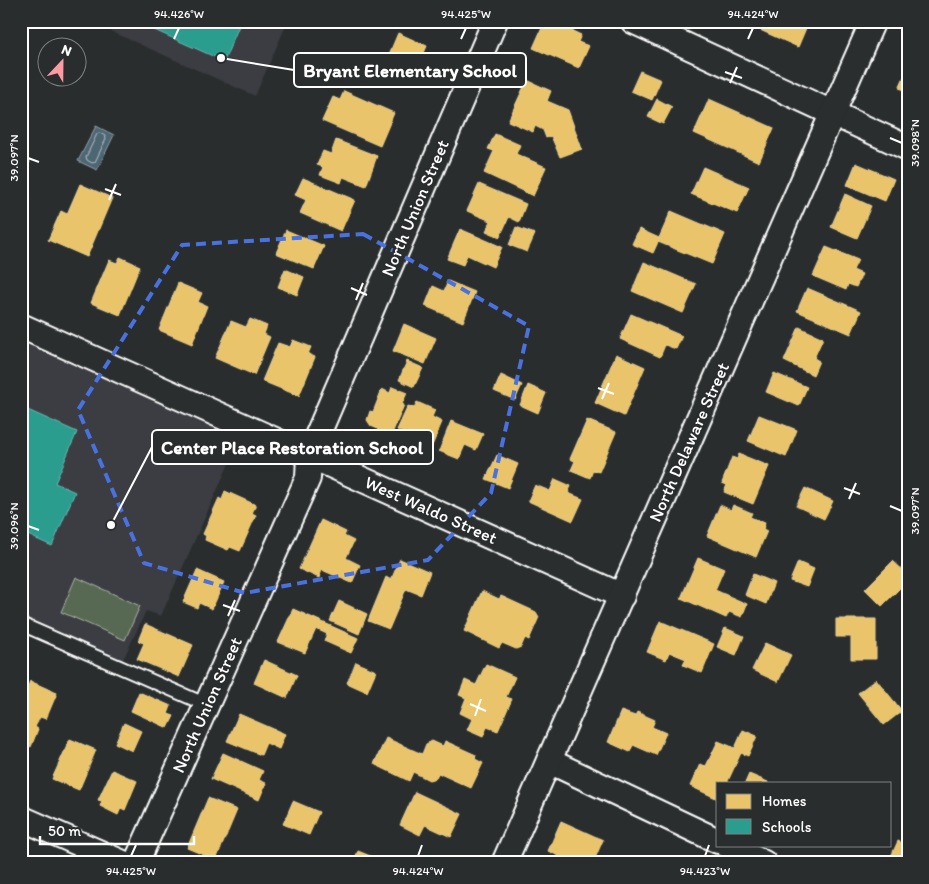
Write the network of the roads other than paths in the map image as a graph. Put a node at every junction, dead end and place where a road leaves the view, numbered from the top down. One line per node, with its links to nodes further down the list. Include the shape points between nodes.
1 (495, 21): 7 (street, North Union Street)
2 (633, 21): 4 (street)
3 (873, 21): 4 (street, North Delaware Street)
4 (833, 114): 5 (street); 8 (street, North Delaware Street)
5 (908, 148)
6 (21, 326): 7 (street, West Waldo Street)
7 (309, 455): 8 (street, West Waldo Street); 10 (street, North Union Street, via 308,478)
8 (622, 596): 11 (street, North Delaware Street)
9 (21, 624): 10 (lane)
10 (207, 705): 16 (street, North Union Street)
11 (549, 761): 13 (street); 17 (street, North Delaware Street)
12 (21, 818): 15 (street)
13 (716, 840)
14 (729, 846): 18 (street)
15 (123, 863)
16 (136, 863)
17 (504, 863)
18 (764, 863)

